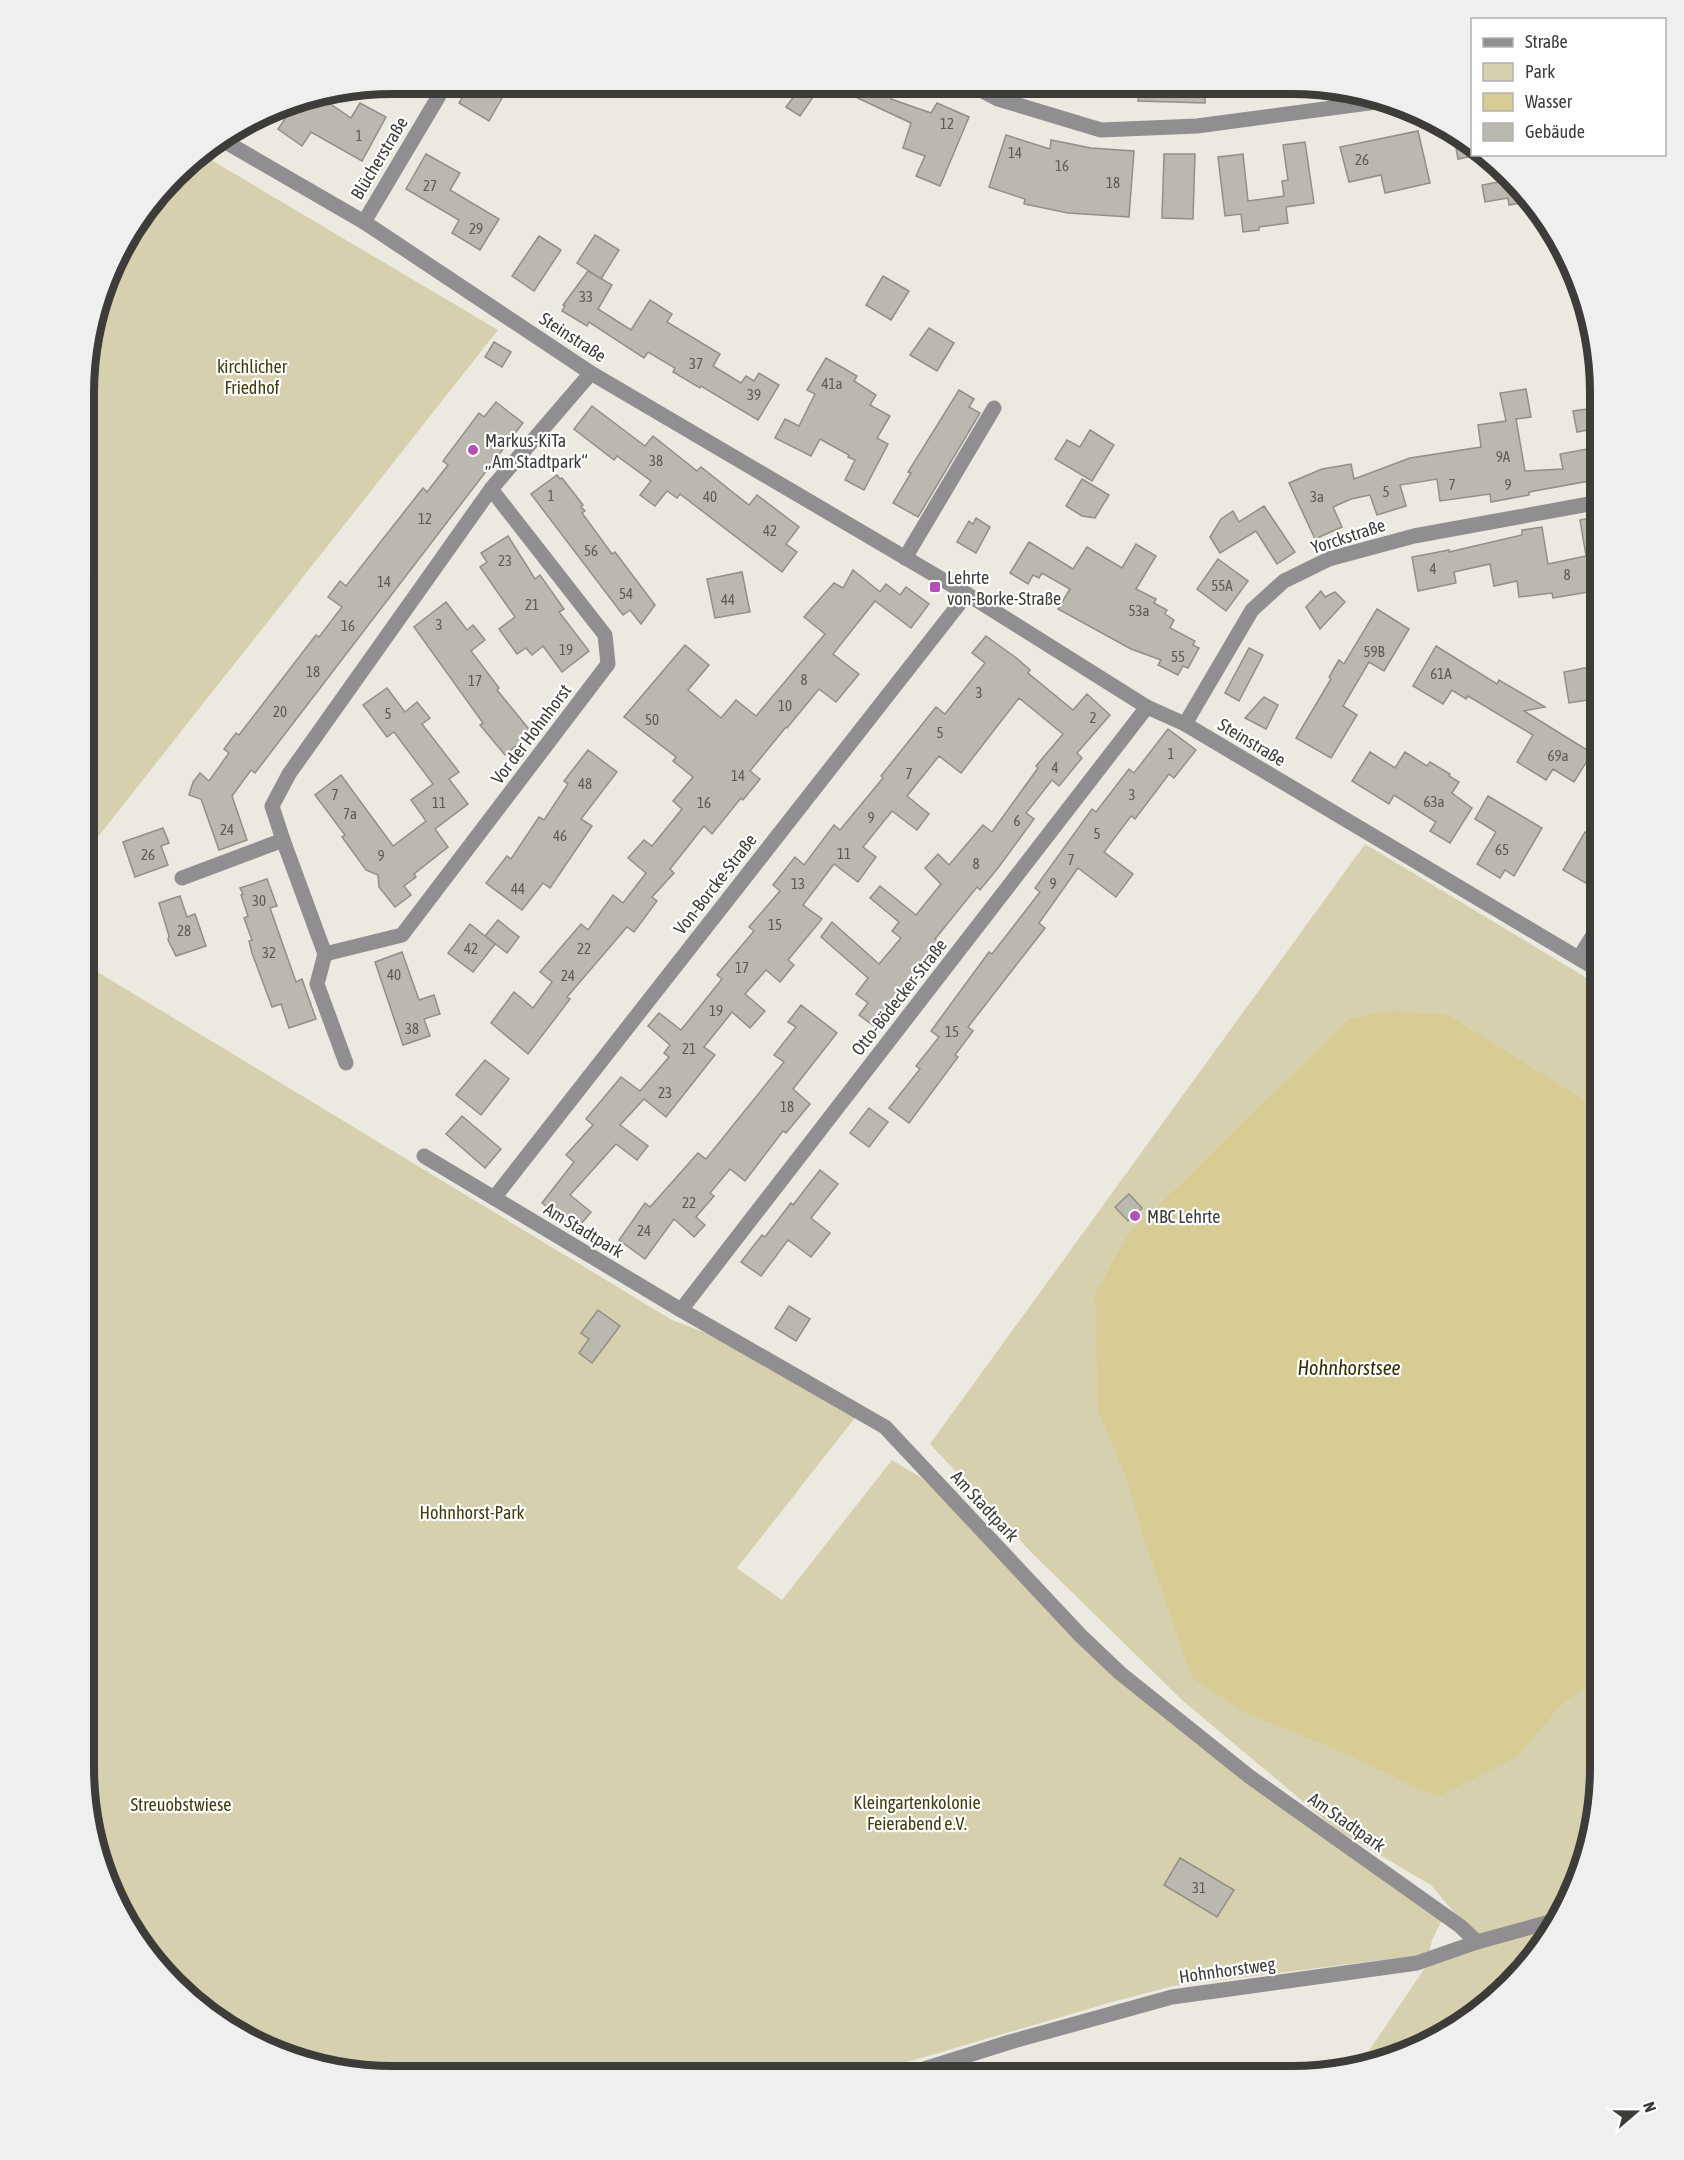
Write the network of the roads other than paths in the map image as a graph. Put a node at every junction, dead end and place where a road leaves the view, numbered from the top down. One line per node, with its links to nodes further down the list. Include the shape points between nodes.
1 (440, 94): 5 (street, Blücherstraße)
2 (988, 94): 3 (street, via 1101,130 1197,126)
3 (1363, 104)
4 (229, 144): 5 (street, Steinstraße)
5 (364, 222): 6 (street, Steinstraße)
6 (591, 373): 8 (street); 10 (street, Steinstraße)
7 (994, 408): 10 (street)
8 (491, 489): 14 (street, via 289,774 273,806); 17 (street, Vor der Hohnhorst, via 605,635 608,664 402,935)
9 (1590, 504): 13 (street, Yorckstraße, via 1414,536 1329,559 1284,581 1252,610)
10 (905, 558): 11 (street, Steinstraße)
11 (967, 594): 12 (street, Steinstraße); 22 (street, Von-Borcke-Straße)
12 (1148, 707): 13 (street, Steinstraße); 23 (street, Otto-Bödecker-Straße)
13 (1185, 724): 18 (street, Steinstraße)
14 (283, 840): 15 (street); 17 (street)
15 (182, 878)
16 (1590, 940): 18 (street)
17 (326, 954): 20 (street, via 317,984)
18 (1579, 958): 19 (street, Steinstraße)
19 (1590, 965)
20 (346, 1063)
21 (423, 1156): 22 (street, Am Stadtpark)
22 (494, 1198): 23 (street, Am Stadtpark)
23 (681, 1310): 25 (street, Am Stadtpark, via 885,1427 1120,1673 1250,1777)
24 (1545, 1923): 25 (street, Hohnhorstweg)
25 (1478, 1942): 26 (street, Hohnhorstweg, via 1417,1963 1172,1997)
26 (934, 2066)

